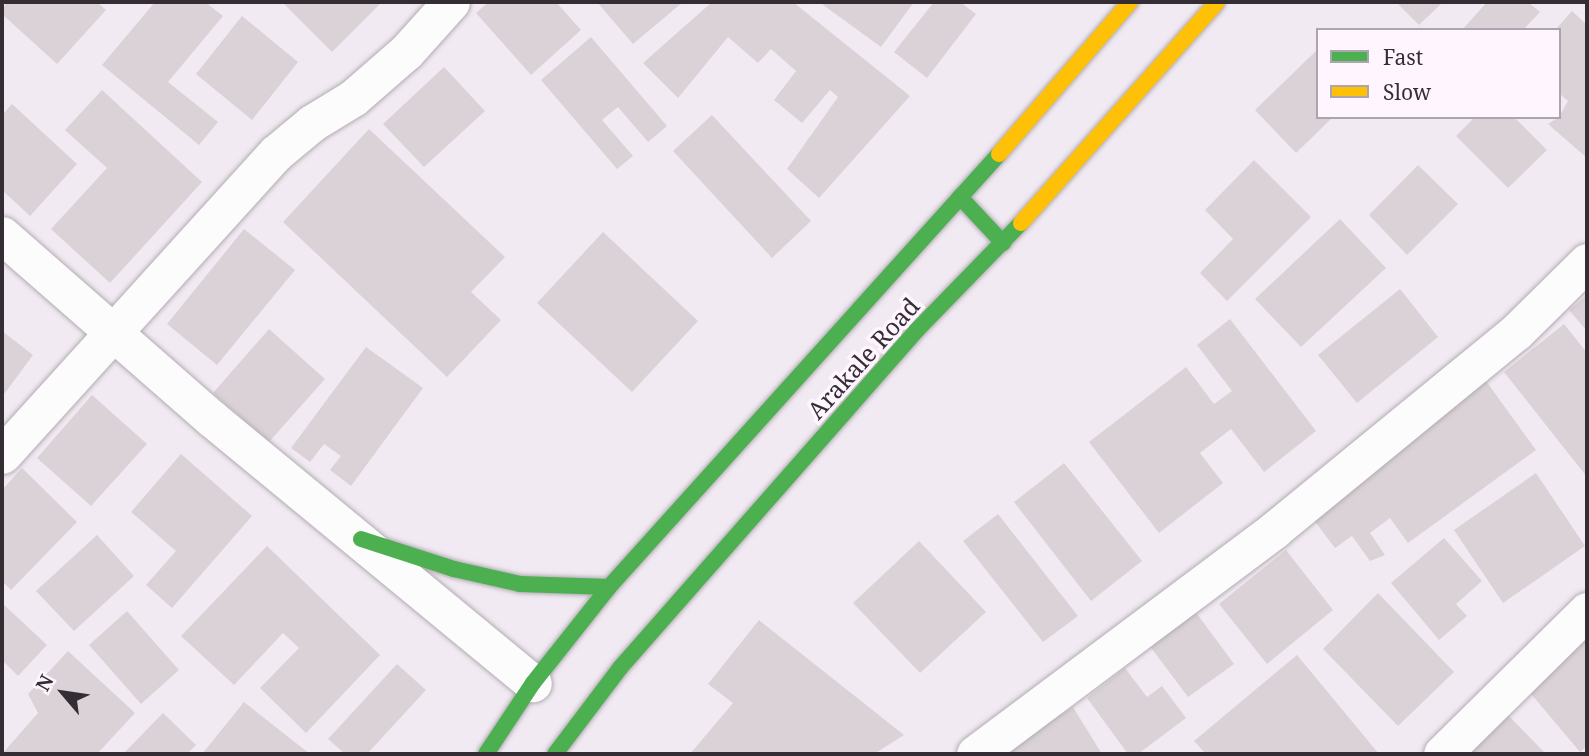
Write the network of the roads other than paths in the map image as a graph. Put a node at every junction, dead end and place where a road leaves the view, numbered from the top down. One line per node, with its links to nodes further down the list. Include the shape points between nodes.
1 (451, 2): 8 (street, via 406,52 353,98 276,153)
2 (1130, 2): 4 (main road, Arakale Road)
3 (1217, 2): 6 (main road, Arakale Road)
4 (960, 197): 6 (main road); 11 (main road, Arakale Road)
5 (2, 235): 8 (street)
6 (1003, 243): 15 (main road, Arakale Road, via 916,331 620,668 571,742)
7 (1587, 262): 16 (street, via 1516,332 1274,530)
8 (113, 334): 9 (street); 10 (street)
9 (2, 455)
10 (361, 539): 11 (main road, via 454,569 520,584); 13 (street)
11 (610, 587): 13 (main road, Arakale Road)
12 (1587, 611): 17 (street)
13 (533, 683): 14 (main road, Arakale Road)
14 (486, 754)
15 (555, 754)
16 (975, 754)
17 (1442, 754)

